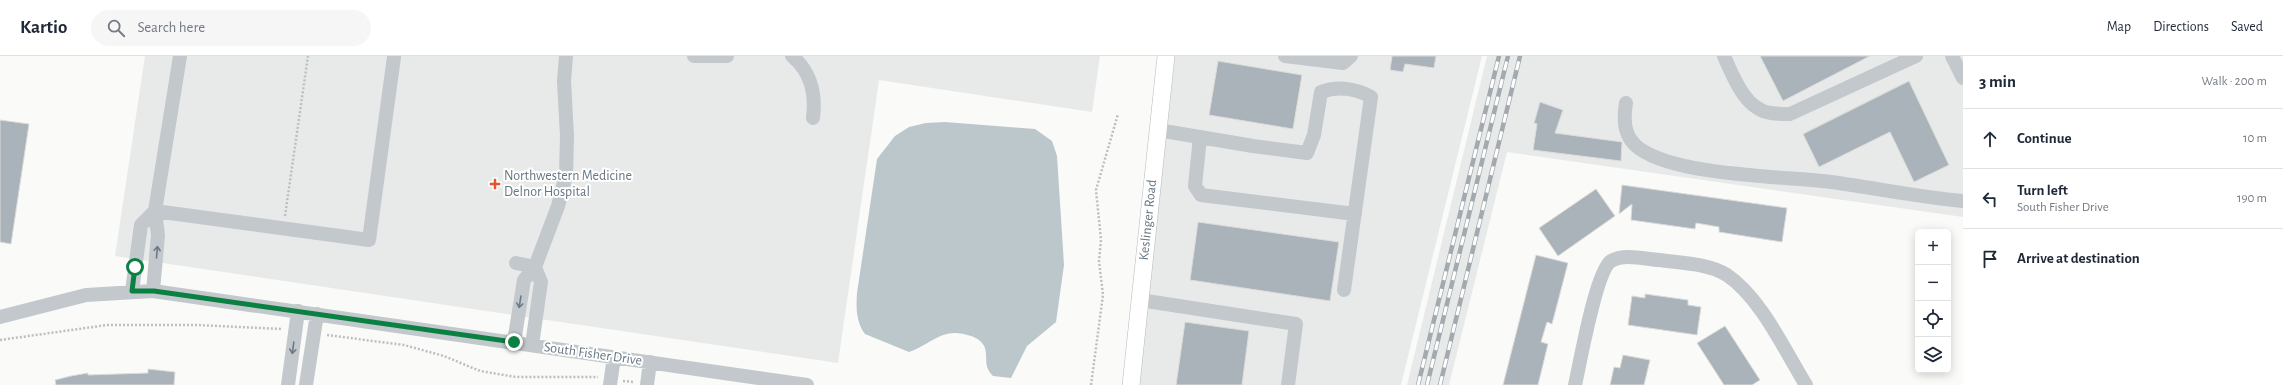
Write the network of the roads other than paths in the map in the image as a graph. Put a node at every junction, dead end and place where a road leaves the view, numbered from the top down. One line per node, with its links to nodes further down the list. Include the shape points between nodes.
1 (180, 56): 19 (street)
2 (394, 56): 19 (street, via 369,240)
3 (566, 56): 22 (street, via 566,175 558,206)
4 (694, 56): 5 (street)
5 (727, 56)
6 (792, 56): 15 (street, via 811,80 815,100)
7 (1166, 56): 16 (main road, Keslinger Road)
8 (1285, 56): 9 (street, via 1343,63)
9 (1351, 56)
10 (1724, 56): 11 (street, via 1740,89 1753,104 1769,113 1790,114)
11 (1916, 56)
12 (1952, 56): 13 (street)
13 (1963, 78)
14 (1626, 103): 18 (street, via 1625,126 1632,142 1648,154 1667,162)
15 (813, 118)
16 (1158, 130): 17 (street); 26 (main road, Keslinger Road)
17 (1200, 137): 20 (street, via 1194,186 1201,195); 20 (street, via 1307,153 1314,135 1321,92 1332,88 1362,92 1371,96)
18 (1963, 201)
19 (155, 211): 24 (street, via 141,225); 25 (street, one-way to 19, via 158,235)
20 (1355, 214): 23 (street)
21 (516, 263): 22 (street)
22 (534, 267): 30 (street, one-way to 30, via 524,280); 31 (street, via 541,282)
23 (1344, 290)
24 (132, 291): 25 (street, South Fisher Drive); 29 (street, South Fisher Drive, via 60,300)
25 (154, 291): 27 (street, South Fisher Drive)
26 (1140, 300): 39 (main road, Keslinger Road); 40 (street, via 1296,324)
27 (298, 311): 28 (street, South Fisher Drive); 36 (street, one-way to 36)
28 (317, 314): 30 (street, South Fisher Drive); 37 (street)
29 (0, 316)
30 (514, 342): 31 (street, South Fisher Drive)
31 (532, 345): 32 (street, South Fisher Drive)
32 (614, 357): 33 (street, South Fisher Drive); 34 (street)
33 (650, 362): 35 (street); 38 (street, South Fisher Drive)
34 (611, 382)
35 (647, 384)
36 (288, 385)
37 (306, 385)
38 (807, 385)
39 (1131, 385)
40 (1288, 385)
41 (1575, 385): 42 (street, via 1600,277 1611,261 1627,257 1698,265 1726,275 1746,293 1765,318)
42 (1806, 385)

